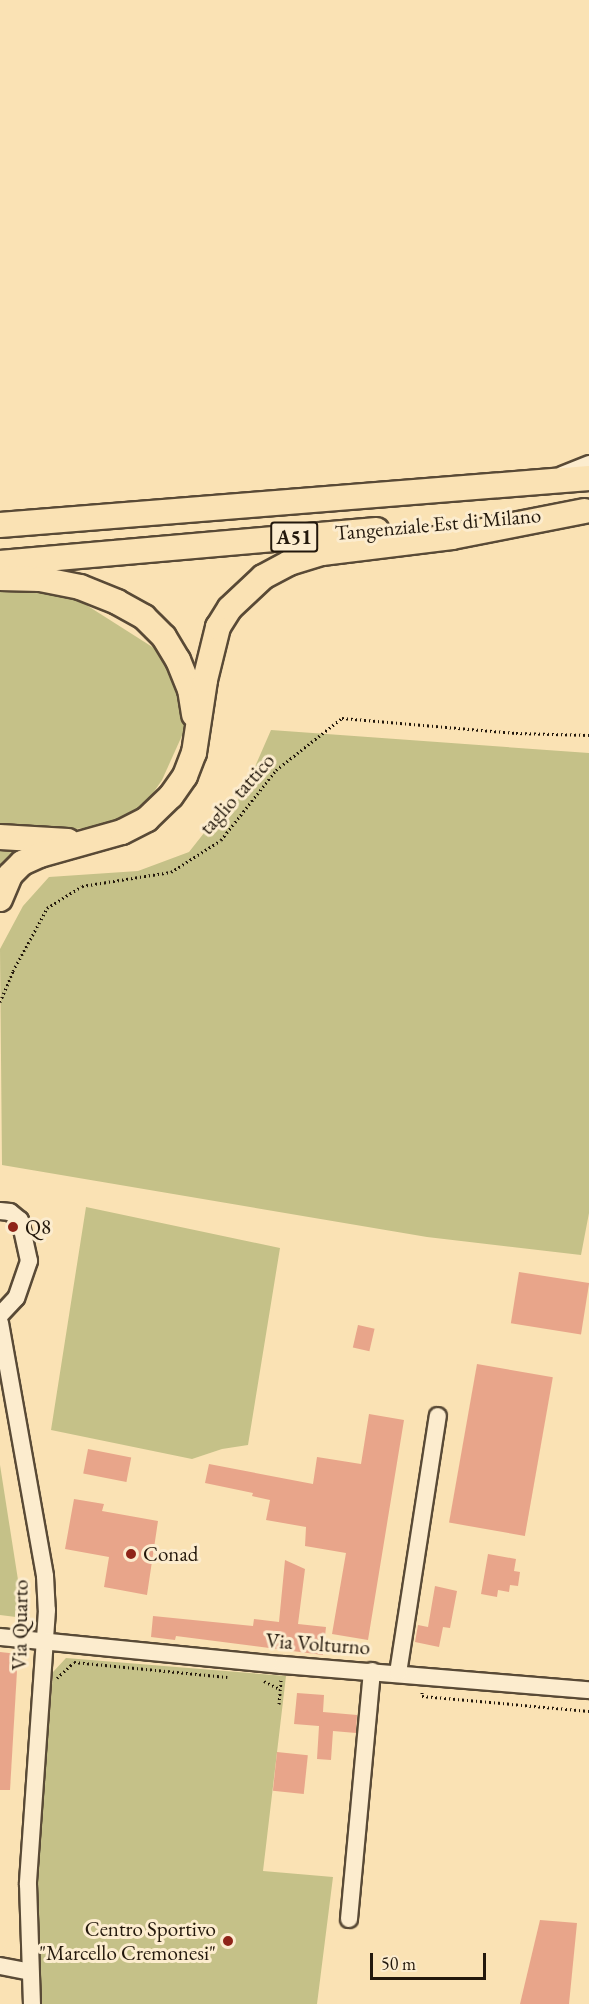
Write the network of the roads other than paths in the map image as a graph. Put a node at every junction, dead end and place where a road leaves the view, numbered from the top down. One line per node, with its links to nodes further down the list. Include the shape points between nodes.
1 (589, 464): 3 (street)
2 (589, 478): 3 (highway, Tangenziale Est di Milano / A51)
3 (549, 481): 5 (highway, Tangenziale Est di Milano / A51)
4 (587, 511): 6 (highway, Tangenziale Est di Milano / A51); 8 (highway, via 452,537 322,553 273,571 244,593 218,627 205,680)
5 (0, 525)
6 (0, 563)
7 (0, 578): 8 (highway, via 50,581 90,590 150,622 169,643 185,675)
8 (197, 740): 10 (highway, via 185,776 162,806 128,829)
9 (0, 837): 10 (highway)
10 (88, 843): 11 (highway, via 30,858)
11 (5, 876): 12 (highway)
12 (0, 899)
13 (0, 1211): 14 (street, via 10,1212 20,1220 29,1261 16,1298)
14 (0, 1315)
15 (0, 1323): 18 (street, Via Quarto, via 45,1576)
16 (438, 1416): 20 (street)
17 (0, 1637): 18 (street, Via Volturno)
18 (44, 1641): 19 (street, Via Volturno); 24 (street, Via Quarto, via 27,1884)
19 (372, 1671): 20 (street, Via Volturno); 22 (street)
20 (398, 1673): 21 (street, Via Volturno)
21 (589, 1690)
22 (349, 1919)
23 (0, 1966): 24 (street)
24 (30, 1972): 25 (street, Via Quarto)
25 (32, 2004)

